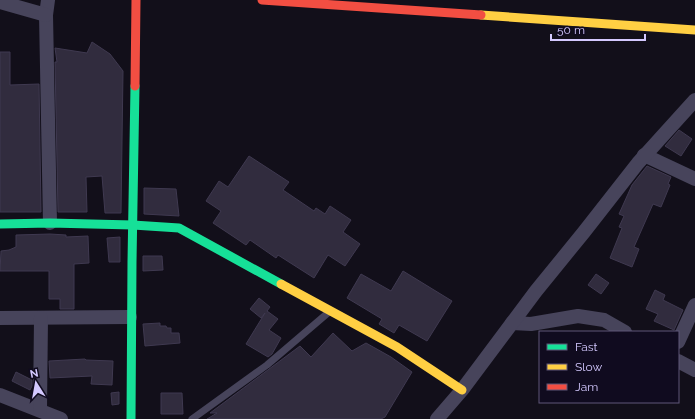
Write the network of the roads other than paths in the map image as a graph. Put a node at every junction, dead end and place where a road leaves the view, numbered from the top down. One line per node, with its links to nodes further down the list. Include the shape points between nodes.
1 (48, 0): 6 (street)
2 (136, 0): 13 (street)
3 (262, 0): 5 (street)
4 (0, 2): 6 (street)
5 (373, 4): 7 (street)
6 (46, 15): 11 (street)
7 (695, 30)
8 (695, 100): 9 (street)
9 (644, 155): 10 (street); 19 (street)
10 (695, 179)
11 (50, 223): 12 (street); 13 (street)
12 (0, 224)
13 (133, 225): 15 (street, via 179,228); 16 (street)
14 (695, 305): 21 (street)
15 (331, 311): 24 (street, via 397,347); 29 (lane, via 267,365)
16 (130, 317): 18 (street); 28 (street)
17 (0, 318): 18 (street)
18 (41, 318): 26 (street)
19 (512, 323): 20 (street, via 531,324 578,316 604,320); 24 (street)
20 (623, 331)
21 (679, 340)
22 (679, 362): 23 (street)
23 (695, 370)
24 (462, 390): 30 (street)
25 (0, 395): 26 (street)
26 (40, 410): 27 (street)
27 (61, 419)
28 (132, 419)
29 (192, 419)
30 (437, 419)

